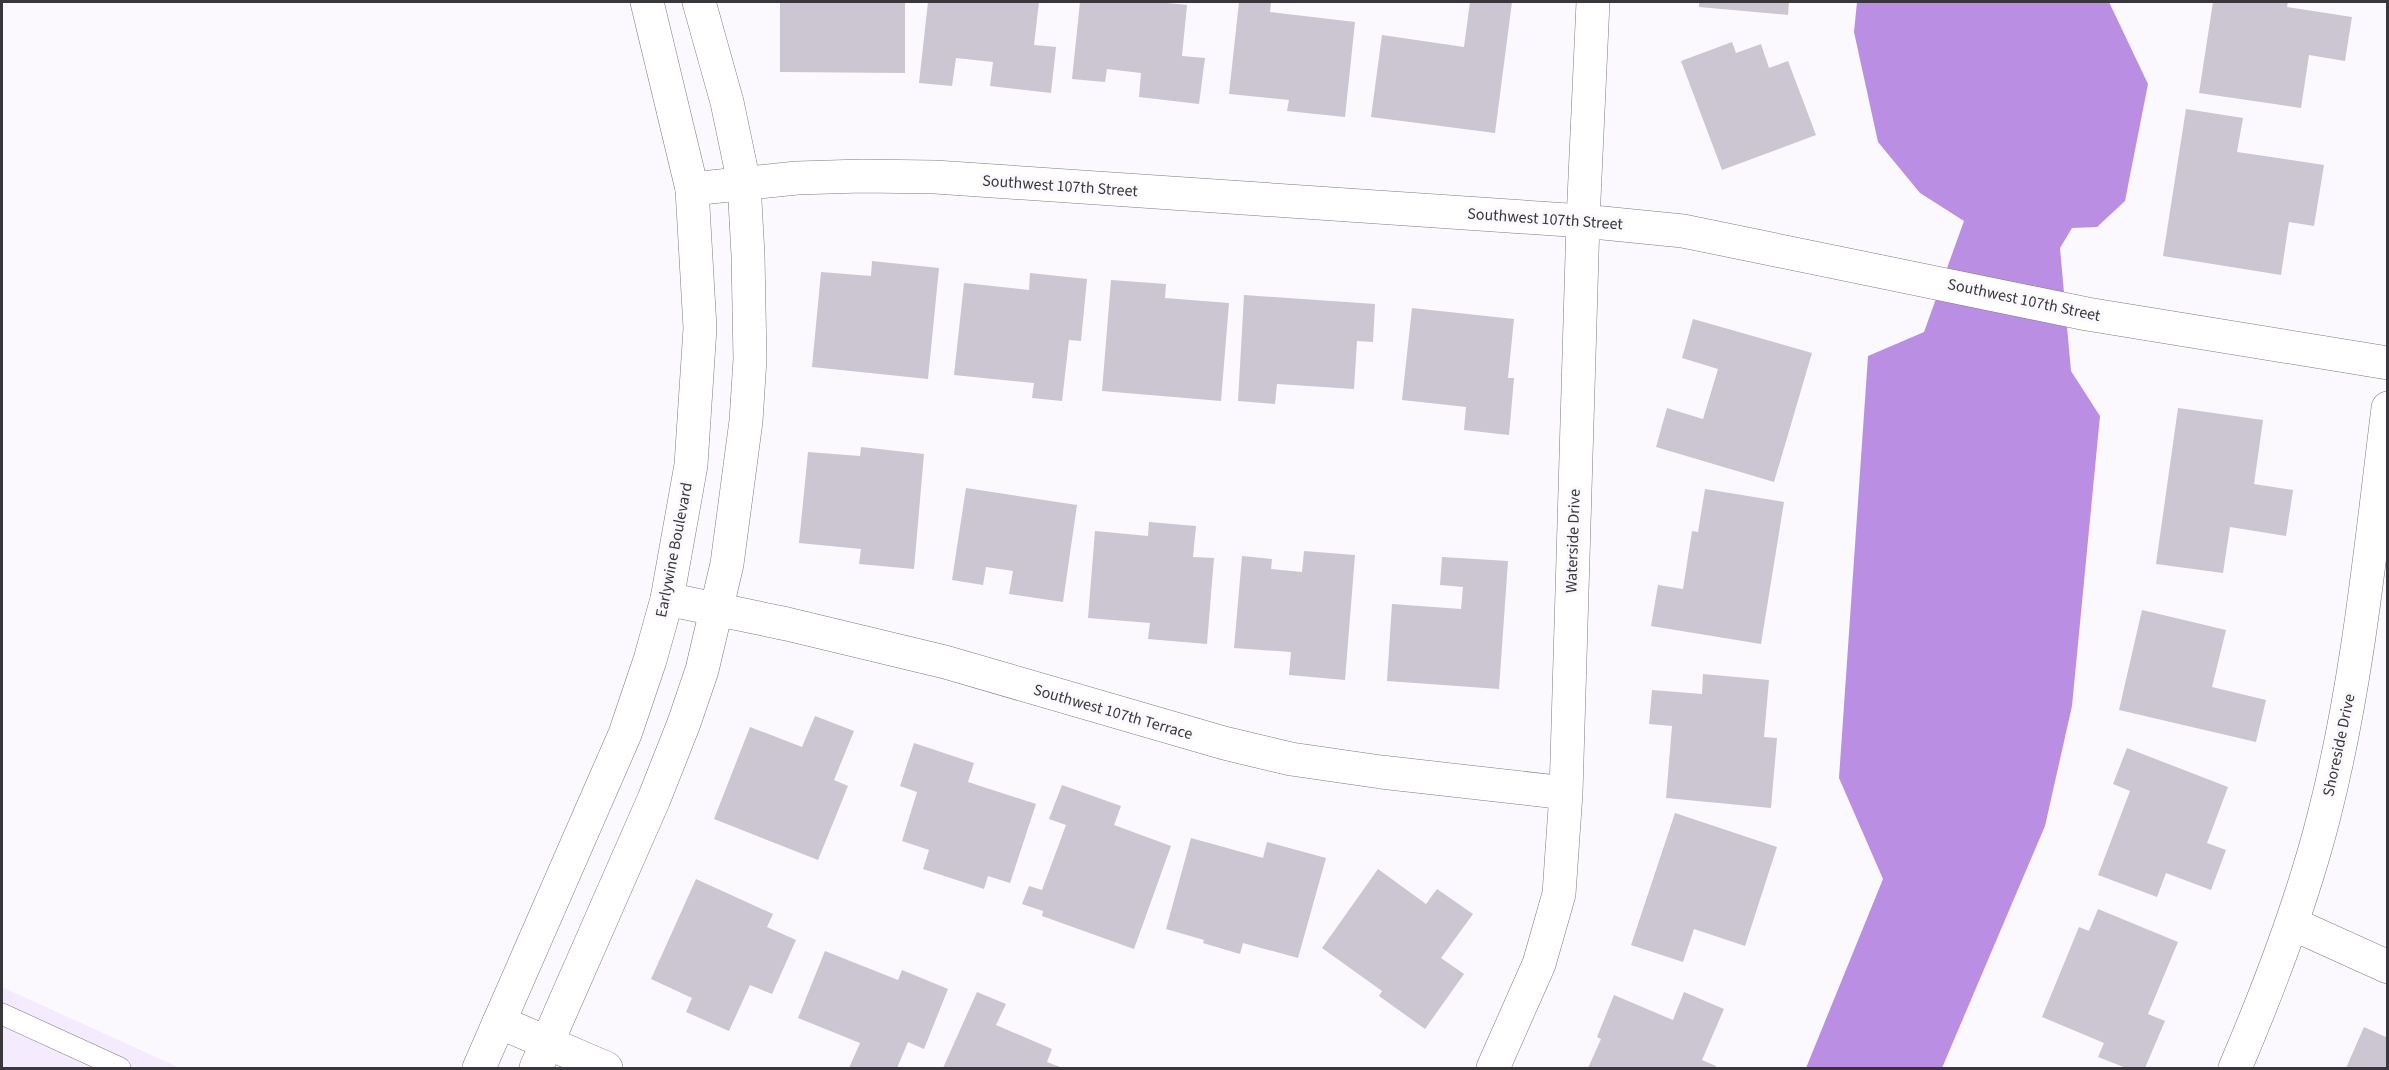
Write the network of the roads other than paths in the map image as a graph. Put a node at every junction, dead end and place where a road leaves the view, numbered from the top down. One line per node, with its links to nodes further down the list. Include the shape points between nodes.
1 (647, 2): 5 (street, Earlywine Boulevard)
2 (699, 2): 4 (street, via 727,102)
3 (1593, 2): 6 (street, Waterside Drive)
4 (744, 183): 5 (street, Southwest 107th Street); 6 (street, Southwest 107th Street, via 851,176 935,177); 11 (street, via 750,359 746,421 727,564)
5 (692, 189): 10 (street, Earlywine Boulevard, via 700,328 696,400 691,465)
6 (1583, 221): 7 (street, Southwest 107th Street, via 1683,231 2086,314); 12 (street, Waterside Drive)
7 (2388, 363)
8 (2388, 408): 9 (street, Shoreside Drive)
9 (2382, 496): 13 (street, Shoreside Drive, via 2351,689 2324,816)
10 (667, 599): 11 (street, Southwest 107th Terrace); 16 (street, Earlywine Boulevard, via 625,734)
11 (717, 608): 12 (street, Southwest 107th Terrace, via 945,662 1158,725 1291,759); 17 (street, via 684,723)
12 (1566, 793): 21 (street, Waterside Drive, via 1559,894 1550,932)
13 (2293, 924): 14 (street); 22 (street, Shoreside Drive)
14 (2388, 967)
15 (2, 1014): 18 (lane)
16 (500, 1022): 17 (street); 19 (street, Earlywine Boulevard)
17 (542, 1056): 20 (street)
18 (120, 1068)
19 (479, 1068)
20 (606, 1068)
21 (1493, 1068)
22 (2235, 1068)

